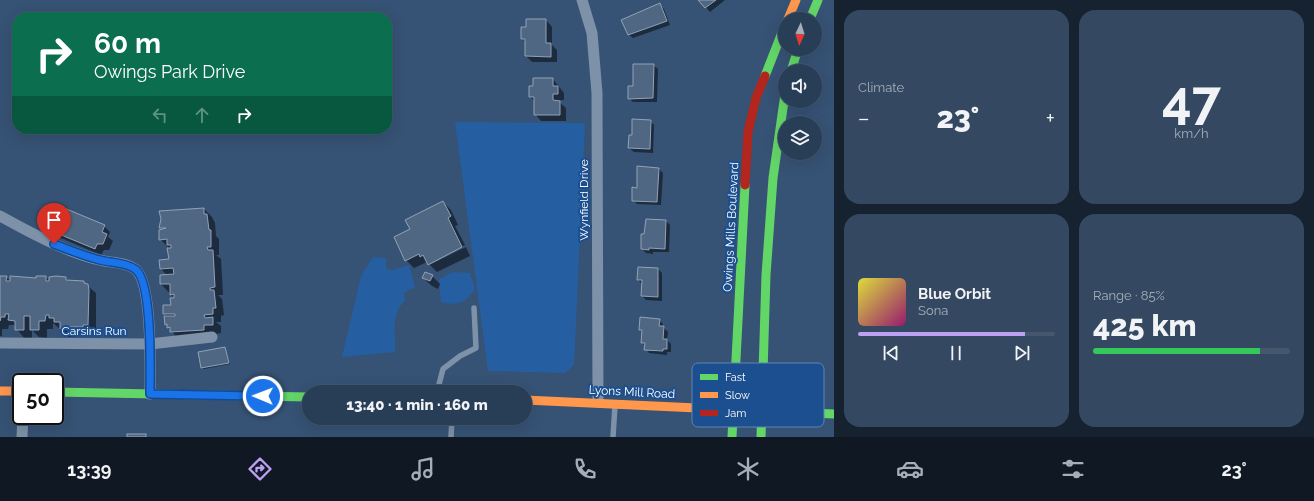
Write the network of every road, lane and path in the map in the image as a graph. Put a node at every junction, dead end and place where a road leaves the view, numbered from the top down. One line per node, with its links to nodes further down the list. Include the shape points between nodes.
1 (582, 0): 22 (street, Wynfield Drive, via 592,33 597,93)
2 (796, 0): 4 (main road)
3 (818, 0): 5 (main road)
4 (791, 12)
5 (813, 12)
6 (778, 43): 13 (main road, Owings Mills Boulevard, via 756,98 748,132)
7 (783, 108): 14 (main road, via 773,178)
8 (0, 216): 12 (street, via 74,252 136,269 142,279 149,310)
9 (474, 308): 15 (lane, via 476,348 443,369)
10 (212, 337): 12 (street, Carsins Run)
11 (0, 343): 12 (street, Carsins Run)
12 (150, 344): 19 (street)
13 (736, 363)
14 (763, 363)
15 (439, 385)
16 (0, 391): 17 (main road)
17 (12, 392)
18 (64, 392): 19 (main road)
19 (150, 394): 20 (main road)
20 (302, 397)
21 (532, 400): 22 (main road, Lyons Mill Road)
22 (598, 402): 23 (main road, Lyons Mill Road)
23 (615, 403): 24 (main road, Lyons Mill Road); 33 (lane)
24 (692, 408)
25 (824, 414): 26 (main road, Lyons Mill Road)
26 (834, 414)
27 (23, 425): 31 (street)
28 (452, 425): 32 (lane)
29 (732, 427): 34 (main road, Owings Mills Boulevard)
30 (761, 427): 35 (main road)
31 (22, 437)
32 (451, 437)
33 (613, 437)
34 (732, 437)
35 (761, 437)

